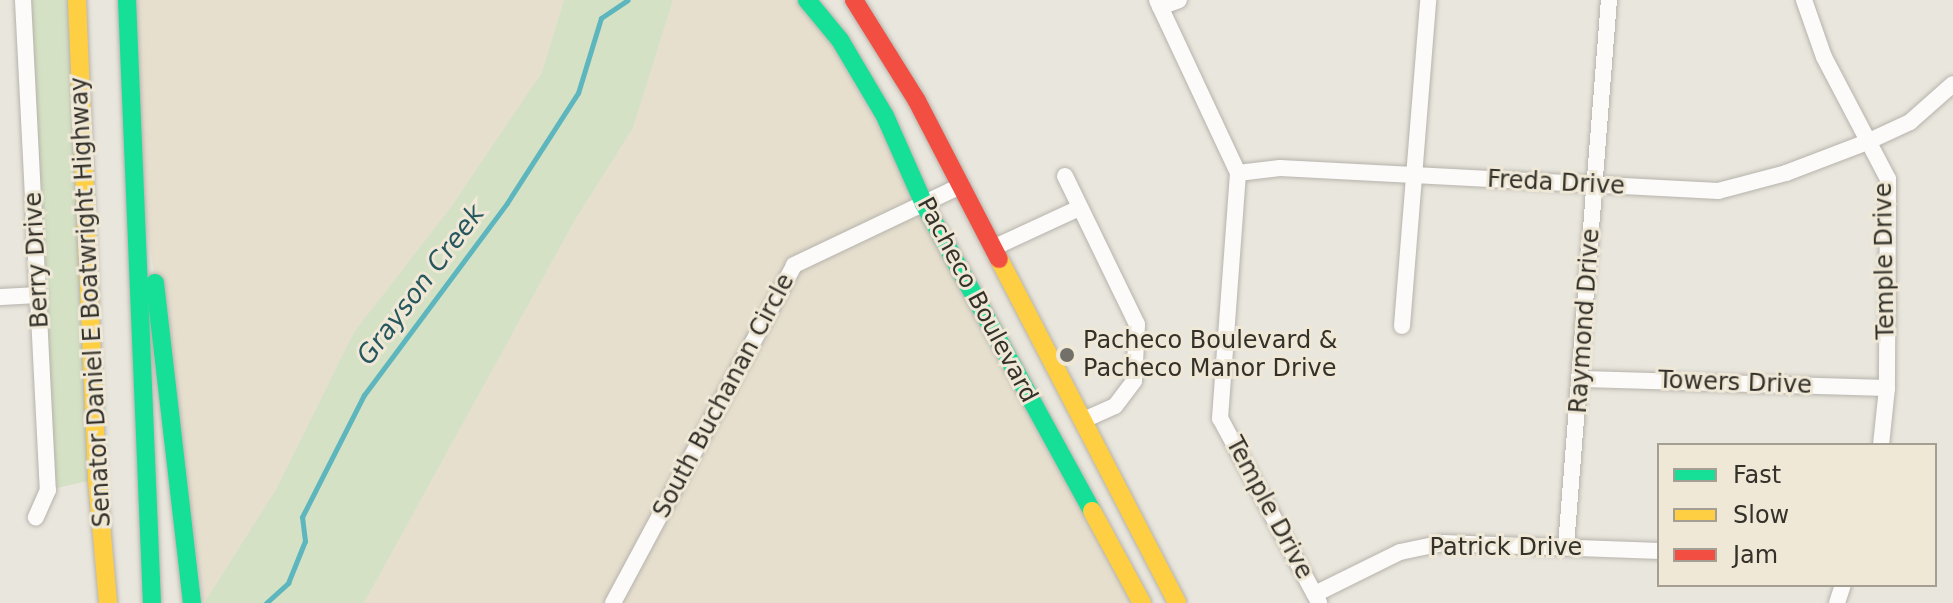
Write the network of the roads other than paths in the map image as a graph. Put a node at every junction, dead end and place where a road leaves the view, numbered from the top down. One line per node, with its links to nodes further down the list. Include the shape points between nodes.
1 (23, 0): 22 (street, Berry Drive)
2 (77, 0): 33 (main road, Senator Daniel E Boatwright Highway, via 97,479)
3 (127, 0): 13 (main road, Senator Daniel E Boatwright Highway)
4 (807, 0): 19 (main road, Pacheco Boulevard, via 840,40 885,116)
5 (854, 0): 18 (main road, Pacheco Boulevard, via 911,89)
6 (1179, 0): 10 (street)
7 (1428, 0): 16 (street)
8 (1609, 0): 17 (street, Raymond Drive)
9 (1804, 0): 12 (street, Temple Drive, via 1824,57)
10 (1158, 4): 14 (street, Temple Drive)
11 (1953, 84): 12 (street, Freda Drive, via 1910,122)
12 (1867, 142): 17 (street, Freda Drive, via 1718,191); 26 (street, Temple Drive, via 1888,179)
13 (135, 149): 34 (main road, Senator Daniel E Boatwright Highway); 35 (main road)
14 (1238, 173): 16 (street, Freda Drive, via 1280,168); 32 (street, Temple Drive, via 1220,418)
15 (1065, 176): 20 (street)
16 (1415, 176): 17 (street, Freda Drive); 24 (street)
17 (1593, 185): 25 (street, Raymond Drive)
18 (958, 187): 19 (street, South Buchanan Circle); 21 (main road, Pacheco Boulevard)
19 (924, 204): 36 (street, South Buchanan Circle, via 794,265); 37 (main road, Pacheco Boulevard)
20 (1077, 209): 21 (street); 27 (street, via 1113,267 1137,324 1134,381 1115,406)
21 (993, 248): 27 (main road, Pacheco Boulevard)
22 (39, 295): 23 (street); 29 (street, Berry Drive, via 48,490)
23 (0, 297)
24 (1402, 326)
25 (1583, 379): 26 (street, Towers Drive); 30 (street, Raymond Drive)
26 (1887, 388): 28 (street, Temple Drive)
27 (1084, 420): 38 (main road, Pacheco Boulevard)
28 (1881, 443)
29 (36, 517)
30 (1566, 546): 31 (street, Patrick Drive); 32 (street, Patrick Drive, via 1443,543 1400,552)
31 (1657, 551)
32 (1317, 598)
33 (108, 603)
34 (152, 603)
35 (192, 603)
36 (613, 603)
37 (1142, 603)
38 (1177, 603)

